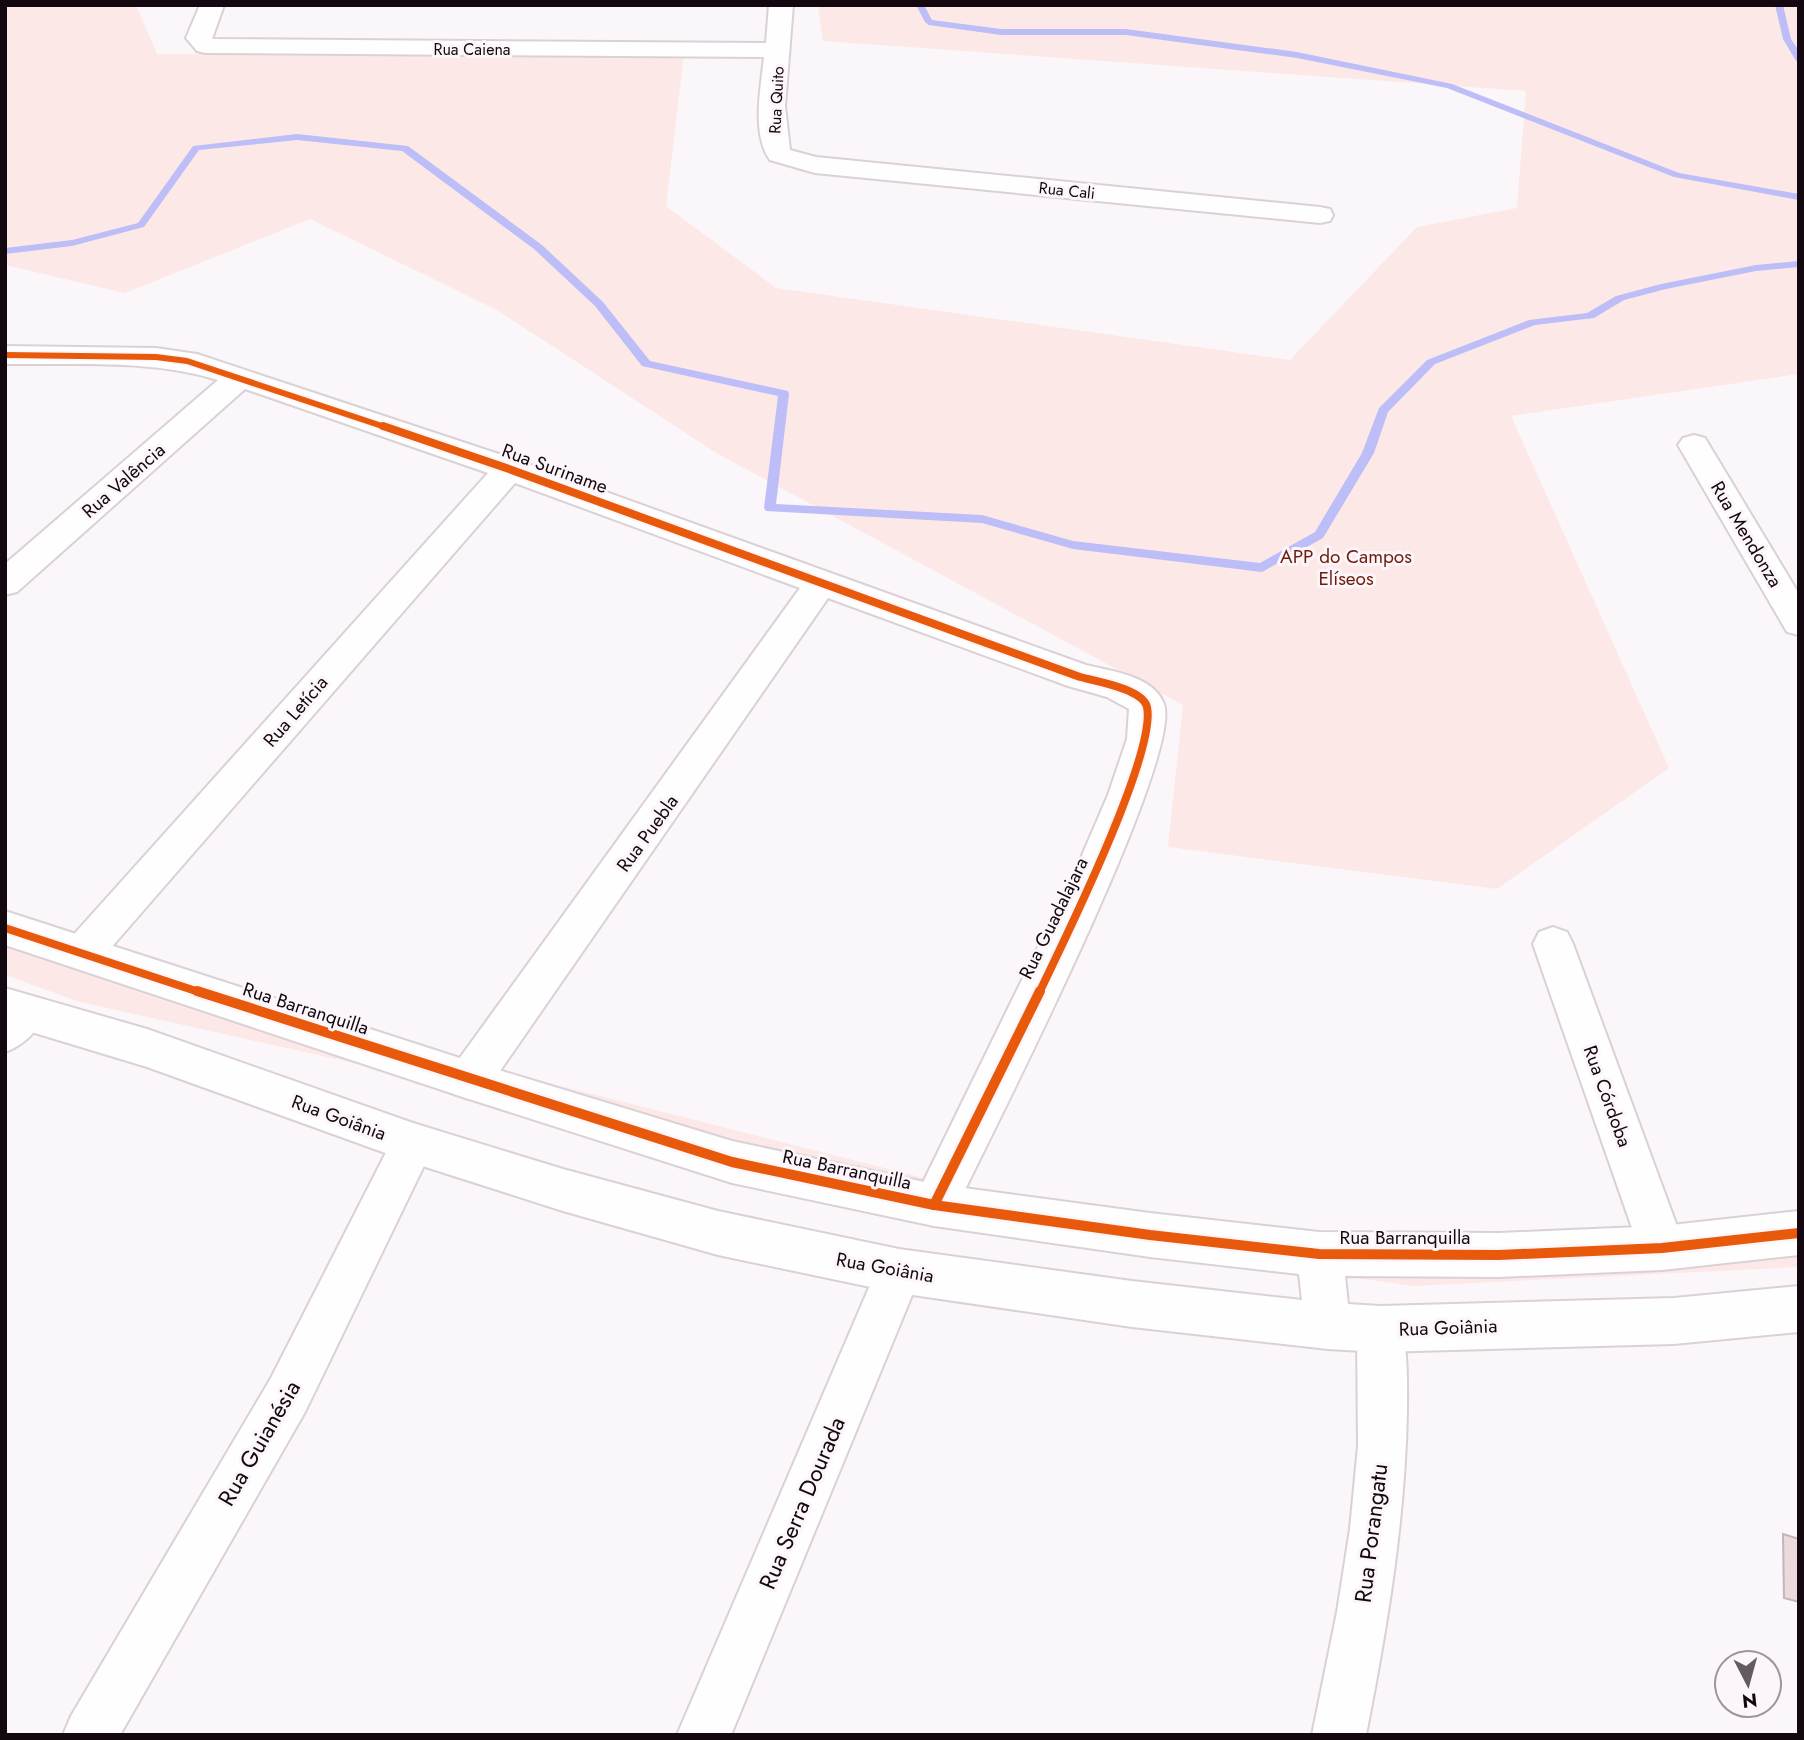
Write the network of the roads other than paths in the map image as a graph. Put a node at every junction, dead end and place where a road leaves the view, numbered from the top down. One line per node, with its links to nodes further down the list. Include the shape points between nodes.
1 (781, 5): 3 (street, Rua Quito)
2 (210, 9): 3 (street, Rua Caiena, via 198,38 200,44 214,47)
3 (779, 50): 4 (street, Rua Quito, via 773,146 779,155)
4 (814, 165): 5 (street, Rua Cali)
5 (1320, 215)
6 (5, 355): 7 (street, Rua Suriname, via 156,357)
7 (240, 377): 9 (street, Rua Suriname); 10 (street, Rua Valência)
8 (1694, 445): 12 (street, Rua Mendonza)
9 (509, 469): 11 (street, Rua Suriname); 16 (street, Rua Letícia)
10 (5, 583)
11 (821, 583): 13 (street, Rua Suriname); 18 (street, Rua Puebla)
12 (1799, 623)
13 (1080, 677): 20 (street, Rua Guadalajara, via 1134,693 1145,702 1148,718 1138,768 1104,853)
14 (5, 928): 16 (street, Rua Barranquilla)
15 (1553, 944): 22 (street, Rua Córdoba)
16 (82, 953): 18 (street, Rua Barranquilla)
17 (12, 1017): 19 (street, Rua Goiânia, via 147,1048)
18 (469, 1080): 20 (street, Rua Barranquilla, via 732,1162)
19 (413, 1143): 24 (street, Rua Goiânia, via 718,1233); 28 (street, Rua Guianésia, via 289,1395)
20 (934, 1205): 23 (street, Rua Barranquilla)
21 (1799, 1233): 22 (street, Rua Barranquilla)
22 (1662, 1248): 23 (street, Rua Barranquilla, via 1499,1255)
23 (1318, 1254): 26 (street)
24 (899, 1271): 26 (street, Rua Goiânia); 29 (street, Rua Serra Dourada)
25 (1799, 1309): 27 (street, Rua Goiânia, via 1674,1321)
26 (1328, 1326): 27 (street, Rua Goiânia)
27 (1380, 1329): 30 (street, Rua Porangatu, via 1379,1489)
28 (90, 1735)
29 (704, 1735)
30 (1339, 1735)

